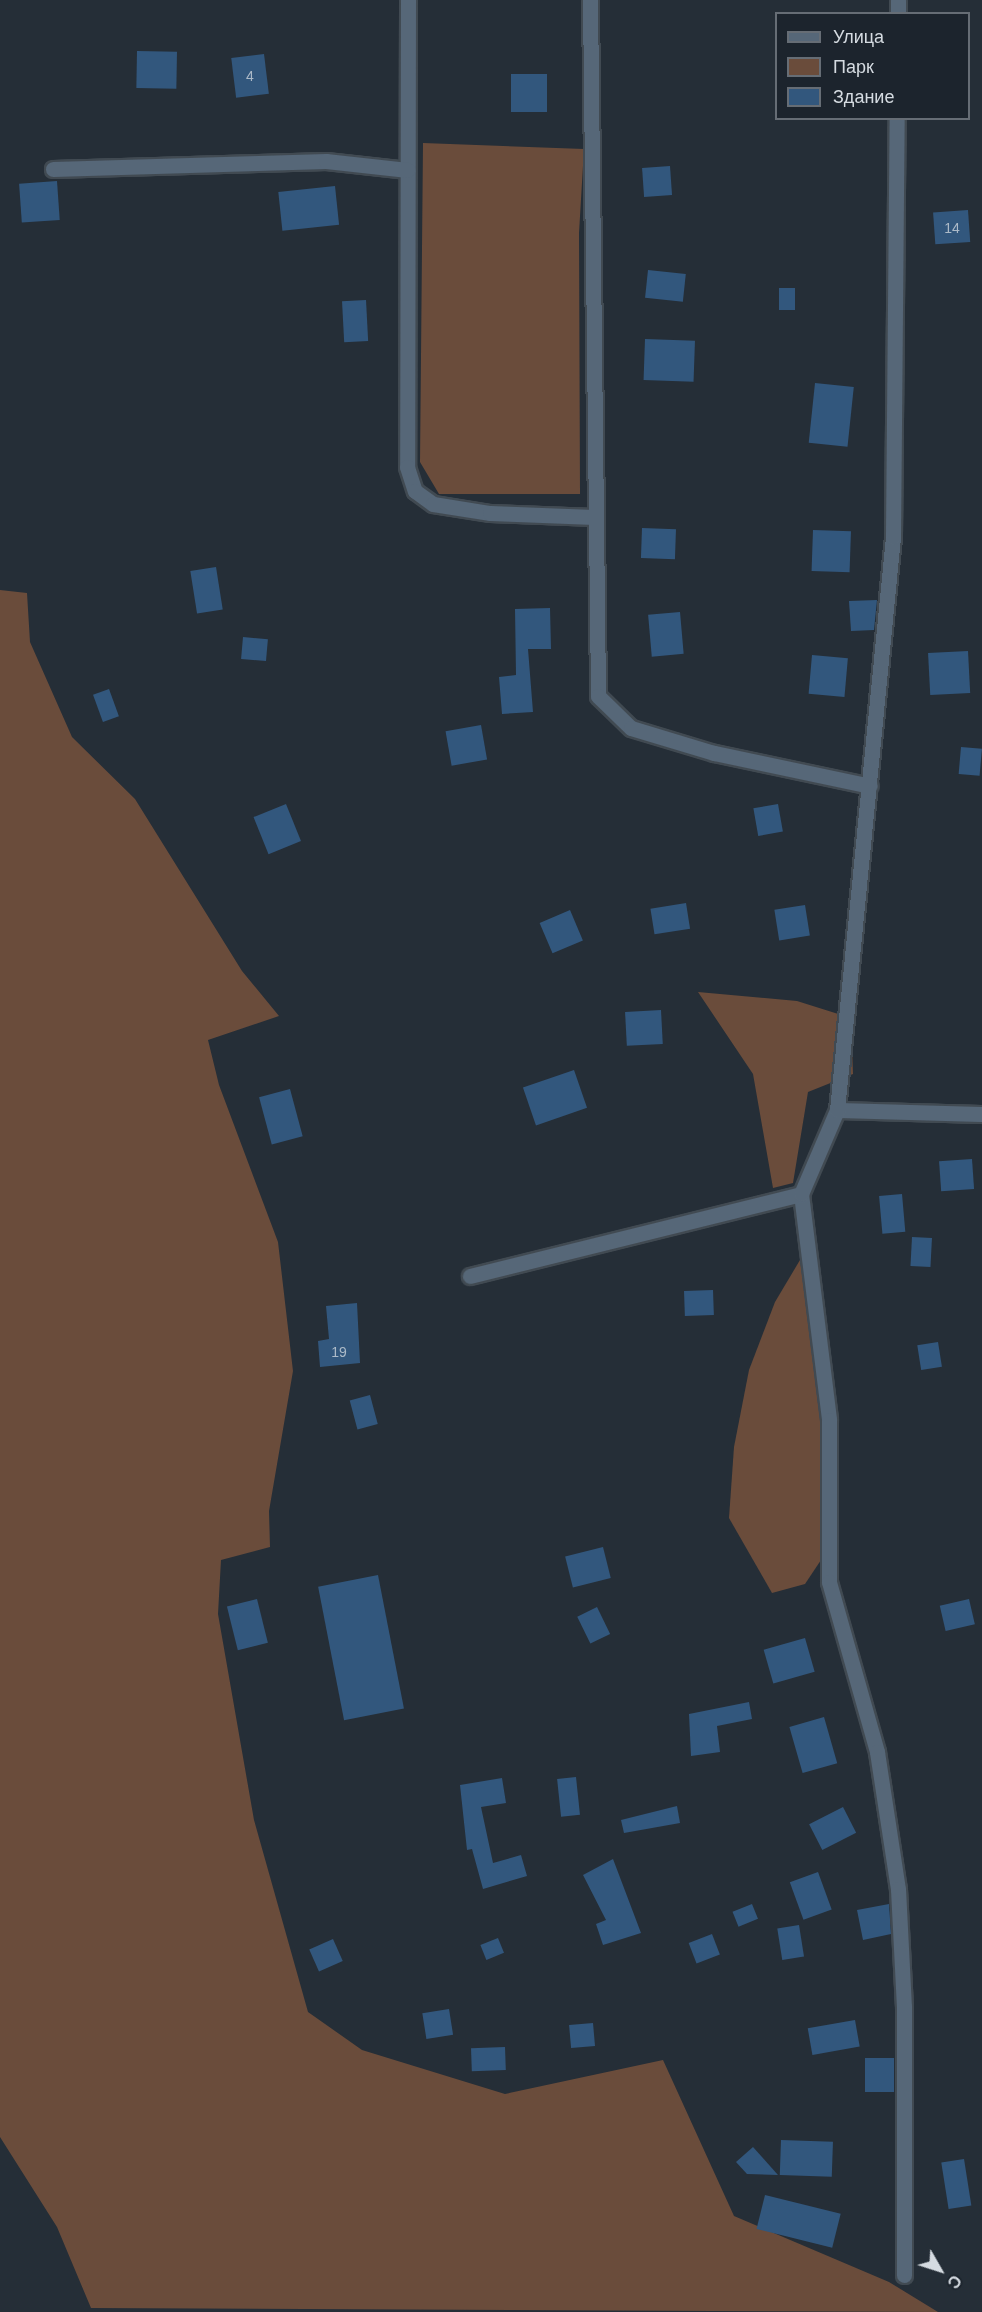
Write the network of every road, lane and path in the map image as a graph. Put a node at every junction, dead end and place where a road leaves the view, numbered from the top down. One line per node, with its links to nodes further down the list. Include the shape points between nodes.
1 (408, 0): 5 (street)
2 (590, 0): 6 (street)
3 (897, 120): 7 (street, via 893,537)
4 (53, 169): 5 (street, via 326,161)
5 (408, 170): 6 (street, via 407,468 415,491 433,504 490,513)
6 (594, 517): 7 (street, via 598,696 631,728 714,753)
7 (870, 786): 8 (street)
8 (837, 1110): 9 (street); 10 (street)
9 (982, 1114)
10 (801, 1194): 11 (street); 12 (street, via 829,1420 829,1582 877,1752 898,1889 904,2007)
11 (470, 1276)
12 (904, 2275)

